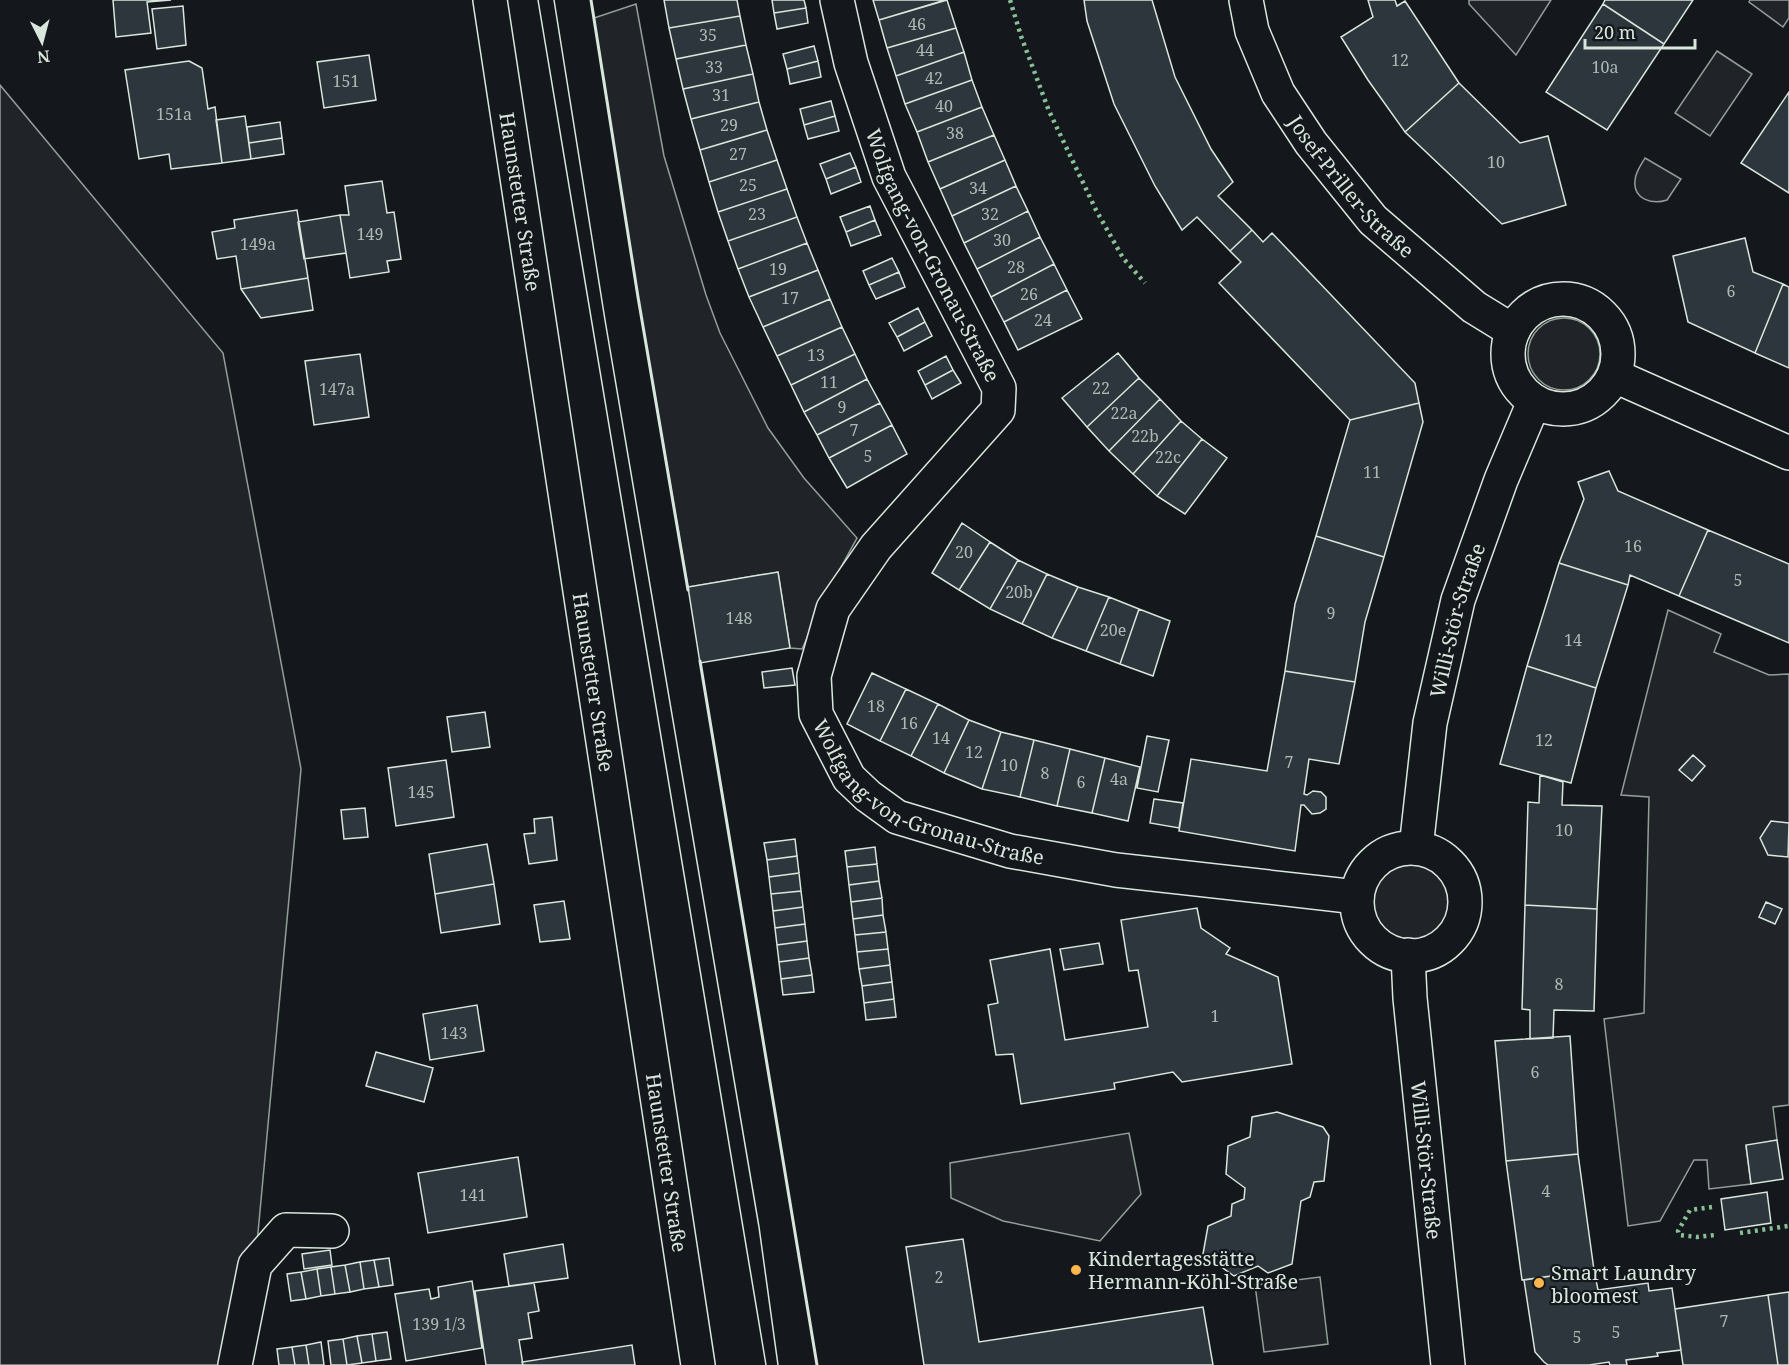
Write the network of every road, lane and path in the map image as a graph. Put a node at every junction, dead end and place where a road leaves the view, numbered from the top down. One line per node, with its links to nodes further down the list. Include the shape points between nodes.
1 (490, 0): 13 (street, Haunstetter Straße)
2 (837, 0): 9 (street, Wolfgang-von-Gronau-Straße, via 851,63 889,177 999,388 998,410 876,548 833,609 814,676 816,714 849,778 897,817 1010,852 1116,870)
3 (1246, 0): 4 (street, Josef-Priller-Straße, via 1252,31 1278,93 1311,143 1373,220 1474,307)
4 (1513, 331): 5 (street, via 1525,314 1539,304 1554,299 1586,303 1611,326 1618,342); 6 (street, via 1507,359 1511,376 1520,391)
5 (1615, 376): 6 (street, via 1589,404 1571,410 1552,409); 7 (street)
6 (1534, 402): 8 (street, Willi-Stör-Straße, via 1458,600 1430,723)
7 (1789, 453)
8 (1416, 848): 9 (street, via 1383,855 1365,873); 10 (street, via 1449,863 1465,896 1456,932 1427,953)
9 (1357, 897): 10 (street, via 1365,931 1391,952)
10 (1408, 955): 14 (street, Willi-Stör-Straße)
11 (332, 1231): 12 (street, via 286,1230 255,1265)
12 (235, 1365)
13 (698, 1365)
14 (1448, 1365)

